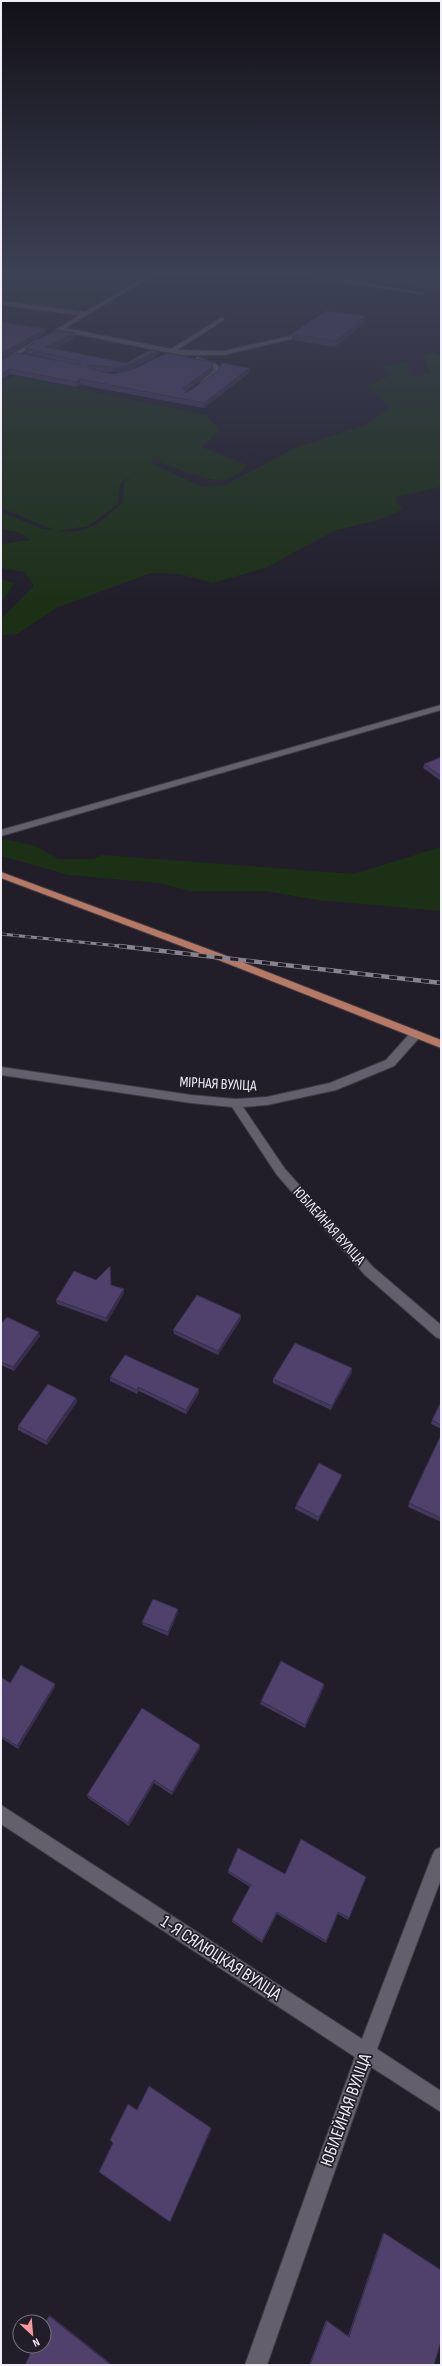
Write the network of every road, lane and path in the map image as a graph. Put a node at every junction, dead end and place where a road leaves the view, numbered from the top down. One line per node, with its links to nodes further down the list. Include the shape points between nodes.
1 (201, 384): 2 (street)
2 (197, 387)
3 (441, 707): 4 (street)
4 (1, 833)
5 (1, 875): 6 (main road, via 220,956)
6 (416, 1034): 7 (main road); 9 (street, МІРНАЯ ВУЛІЦА, via 390,1063 332,1088 267,1101)
7 (441, 1044)
8 (1, 1071): 9 (street, МІРНАЯ ВУЛІЦА, via 192,1100)
9 (235, 1103): 10 (street, ЮБІЛЕЙНАЯ ВУЛІЦА, via 281,1172 364,1265)
10 (441, 1333)
11 (1, 1814): 13 (street, 1-Я СЯЛЮЦКАЯ ВУЛІЦА)
12 (441, 1856): 13 (street, ЮБІЛЕЙНАЯ ВУЛІЦА)
13 (366, 2053): 14 (street, 1-Я СЯЛЮЦКАЯ ВУЛІЦА); 15 (street, ЮБІЛЕЙНАЯ ВУЛІЦА)
14 (441, 2102)
15 (256, 2365)

